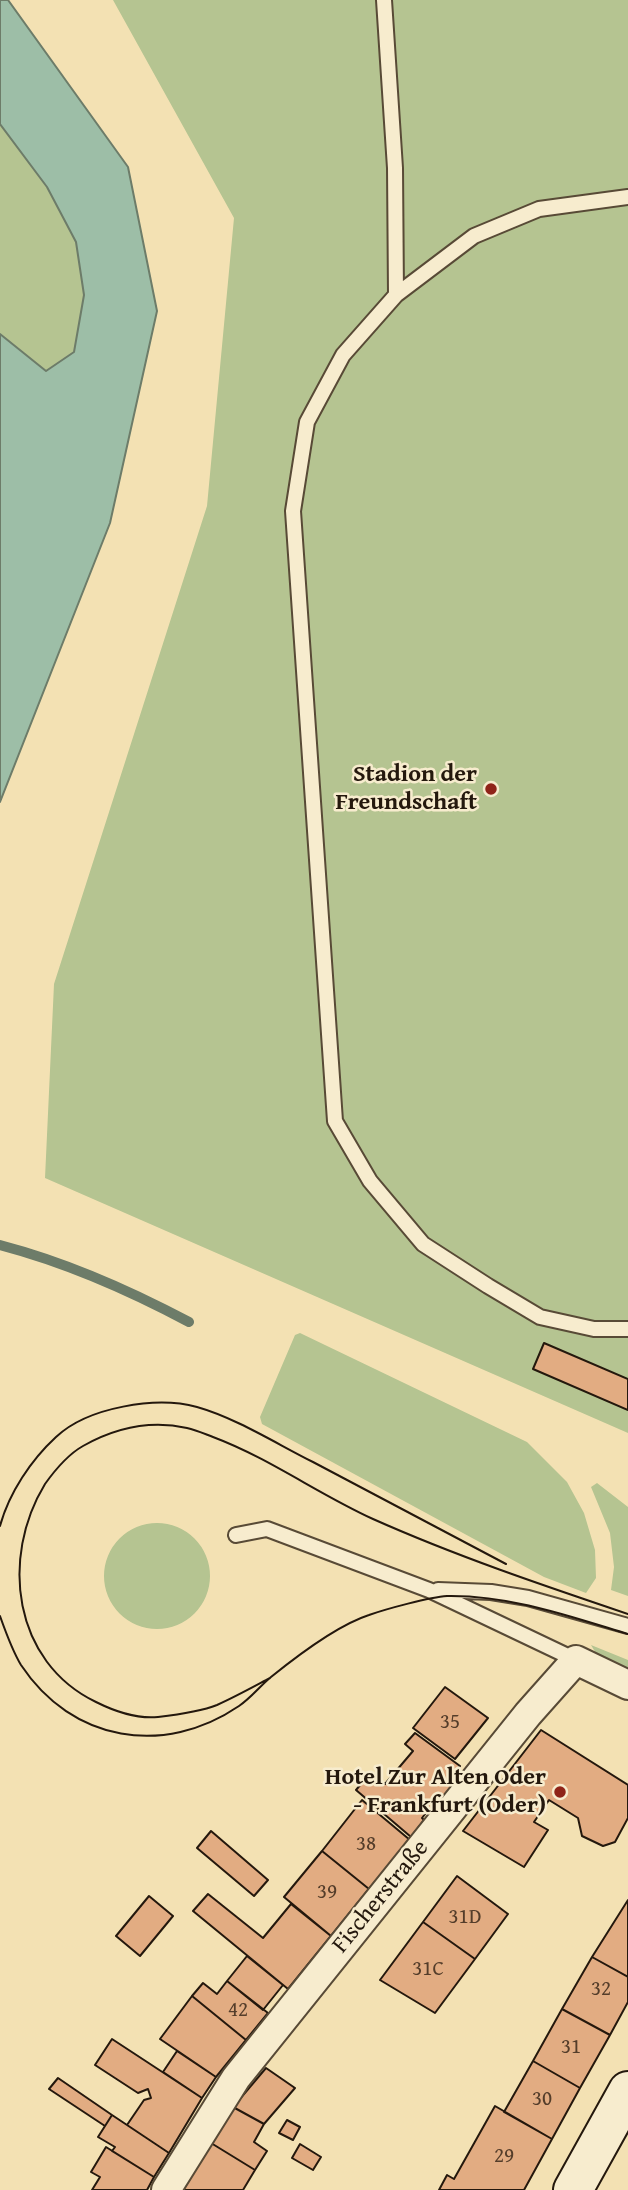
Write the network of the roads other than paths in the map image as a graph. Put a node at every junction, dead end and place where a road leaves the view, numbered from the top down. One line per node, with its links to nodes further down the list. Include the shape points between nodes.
1 (384, 0): 3 (lane, via 395,168)
2 (628, 197): 3 (lane, via 539,209 474,236)
3 (396, 295): 4 (lane, via 343,355 307,422 293,511 335,1121 370,1181 423,1244 540,1317 594,1329)
4 (628, 1329)
5 (236, 1535): 6 (lane, via 267,1529)
6 (429, 1590): 7 (lane, via 528,1598); 8 (lane)
7 (628, 1626)
8 (576, 1660): 9 (street); 11 (street, Fischerstraße, via 236,2078)
9 (628, 1685)
10 (628, 2091): 12 (street)
11 (166, 2190)
12 (573, 2190)

